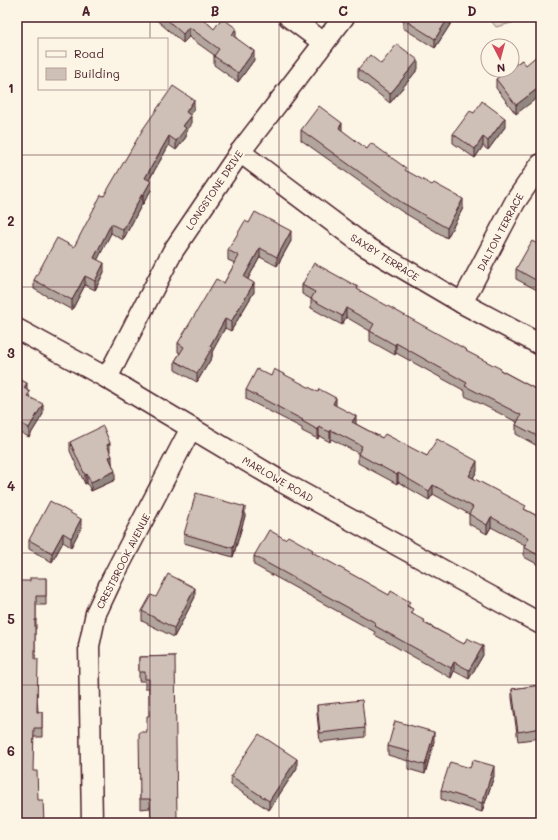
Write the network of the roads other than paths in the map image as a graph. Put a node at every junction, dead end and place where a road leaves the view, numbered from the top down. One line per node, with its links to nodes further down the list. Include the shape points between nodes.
1 (289, 17): 3 (street)
2 (344, 17): 3 (street, LONGSTONE DRIVE)
3 (324, 43): 4 (street, LONGSTONE DRIVE)
4 (240, 152): 6 (street, SAXBY TERRACE, via 365,246); 9 (street, LONGSTONE DRIVE, via 172,251)
5 (541, 164): 6 (street, DALTON TERRACE, via 515,202)
6 (462, 303): 8 (street, SAXBY TERRACE)
7 (17, 329): 9 (street, MARLOWE ROAD)
8 (541, 345)
9 (107, 378): 10 (street, MARLOWE ROAD)
10 (191, 428): 11 (street, MARLOWE ROAD, via 282,482); 12 (street, CRESTBROOK AVENUE, via 96,613 89,646)
11 (541, 624)
12 (92, 823)

